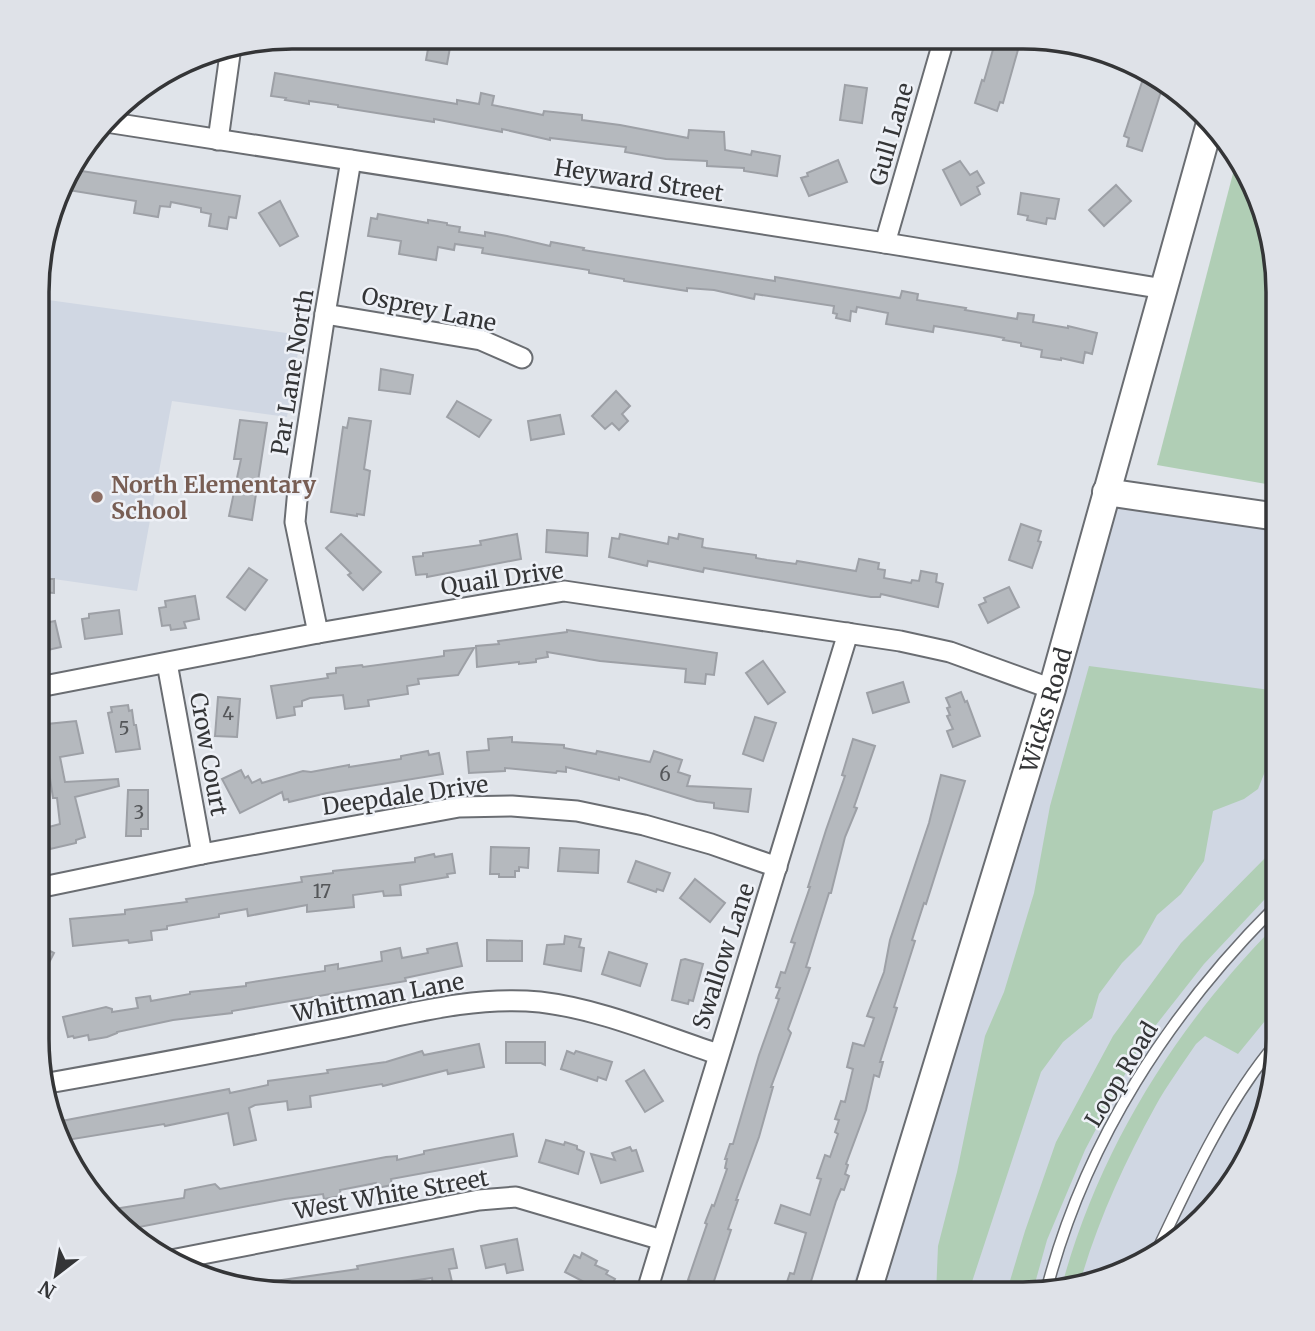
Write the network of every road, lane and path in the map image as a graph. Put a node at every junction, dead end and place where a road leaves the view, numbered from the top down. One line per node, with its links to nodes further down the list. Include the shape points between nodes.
1 (941, 49): 7 (street, Gull Lane)
2 (229, 58): 5 (street)
3 (117, 124): 5 (street, Heyward Street)
4 (1207, 134): 8 (main road, Wicks Road)
5 (218, 140): 6 (street, Heyward Street)
6 (351, 160): 7 (street, Heyward Street); 9 (street, Par Lane North)
7 (885, 243): 8 (street, Heyward Street)
8 (1164, 289): 11 (main road, Wicks Road)
9 (325, 314): 10 (street, Osprey Lane, via 481,340); 13 (street, Par Lane North, via 295,522)
10 (522, 358)
11 (1107, 492): 12 (main road); 17 (main road, Wicks Road)
12 (1265, 515)
13 (318, 633): 14 (street, Quail Drive, via 564,591); 15 (street, Quail Drive)
14 (848, 633): 17 (street, Quail Drive, via 950,652); 19 (street, Swallow Lane)
15 (167, 663): 16 (street, Quail Drive); 18 (street, Crow Court)
16 (50, 685)
17 (1052, 689): 30 (main road, Wicks Road)
18 (202, 854): 19 (street, Deepdale Drive, via 459,807 512,806 577,811 644,825); 20 (street, Deepdale Drive)
19 (777, 867): 22 (street, Swallow Lane)
20 (50, 886)
21 (1265, 917): 28 (lane, Loop Road, via 1201,987 1150,1056 1076,1198)
22 (718, 1054): 24 (street, Whittman Lane, via 587,1011 539,1002 486,1001); 26 (street, Swallow Lane)
23 (1265, 1056): 25 (lane, via 1192,1177)
24 (53, 1082)
25 (1164, 1237)
26 (662, 1240): 27 (street, West White Street, via 516,1197 479,1200); 29 (street, Swallow Lane)
27 (187, 1257)
28 (1050, 1280)
29 (650, 1281)
30 (871, 1281)

